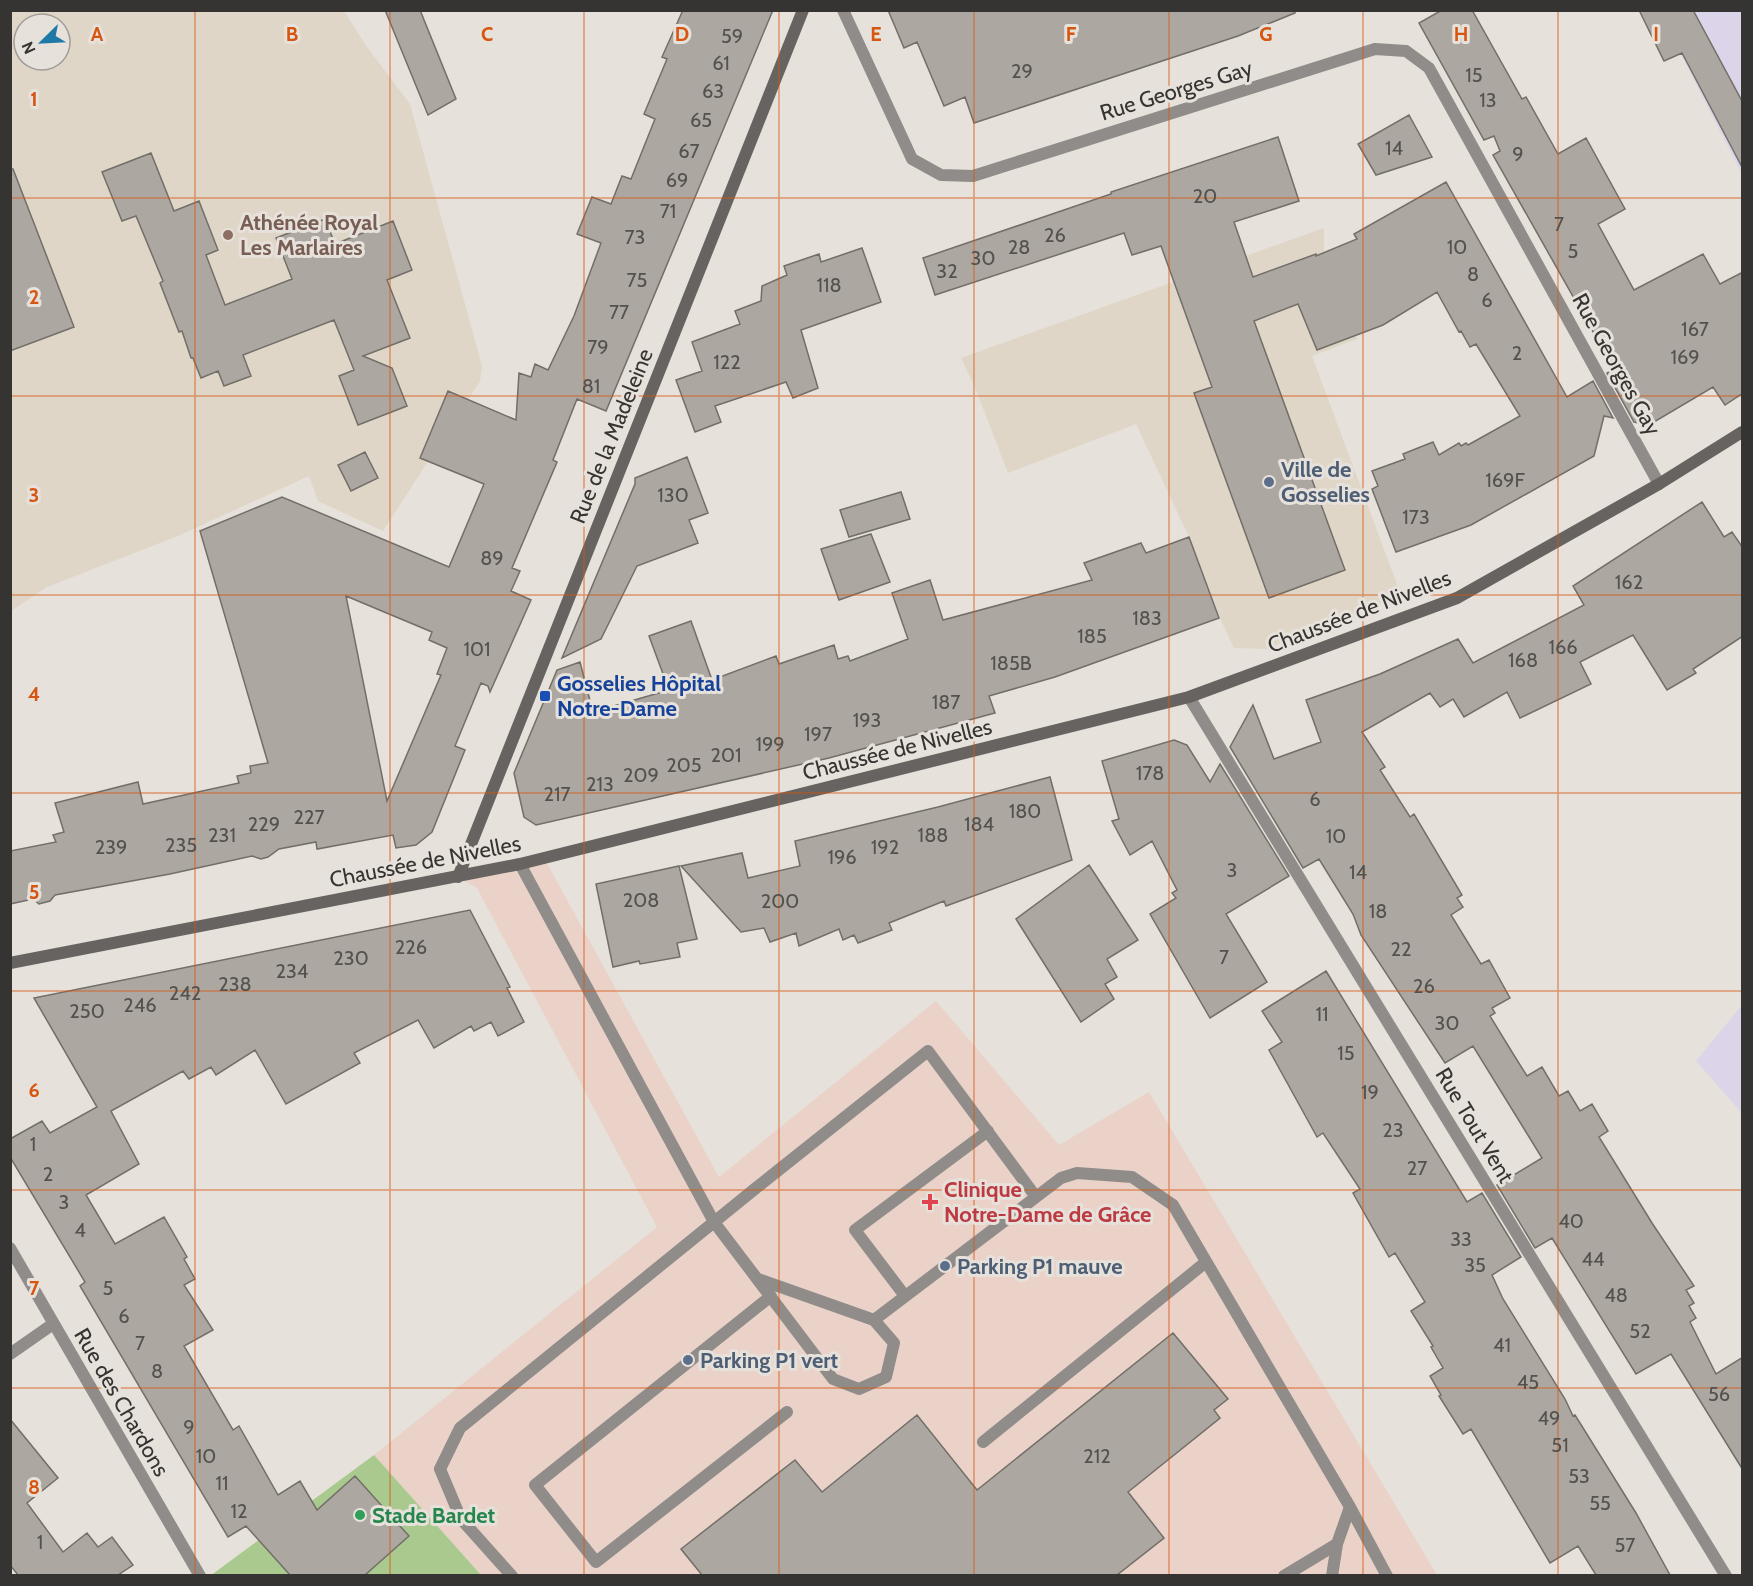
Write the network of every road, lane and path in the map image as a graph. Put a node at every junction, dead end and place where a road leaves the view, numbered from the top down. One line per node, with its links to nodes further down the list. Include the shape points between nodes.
1 (803, 10): 7 (main road, Rue de la Madeleine)
2 (843, 10): 4 (street, Rue Georges Gay, via 912,159 941,175 973,176 1376,49 1406,51 1429,68)
3 (1743, 432): 4 (main road, Chaussée de Nivelles)
4 (1659, 484): 5 (main road, Chaussée de Nivelles, via 1457,598)
5 (1189, 697): 6 (main road, Chaussée de Nivelles); 31 (street, Rue Tout Vent)
6 (520, 864): 7 (main road, Chaussée de Nivelles); 11 (street)
7 (458, 877): 8 (main road, Chaussée de Nivelles)
8 (10, 963)
9 (988, 1131): 10 (street); 11 (street, via 928,1051); 16 (street, via 855,1230)
10 (1036, 1197): 13 (street, via 1061,1178 1077,1173 1132,1177 1173,1205); 16 (street)
11 (714, 1222): 14 (street); 26 (street, via 460,1428 440,1469 461,1519)
12 (10, 1248): 18 (street, Rue des Chardons)
13 (1206, 1262): 21 (street); 22 (street)
14 (758, 1279): 15 (street); 17 (street)
15 (771, 1296): 17 (street, via 834,1379 859,1389 886,1377 894,1343); 20 (street, via 535,1485 596,1562)
16 (905, 1296): 17 (street)
17 (874, 1320)
18 (53, 1324): 19 (street); 25 (street, Rue des Chardons)
19 (10, 1354)
20 (787, 1412)
21 (982, 1442)
22 (1350, 1507): 23 (street); 30 (street)
23 (1337, 1544): 24 (street); 29 (street)
24 (1306, 1561): 27 (street); 28 (street)
25 (200, 1575)
26 (512, 1575)
27 (1284, 1575)
28 (1302, 1575)
29 (1332, 1575)
30 (1387, 1575)
31 (1726, 1575)

